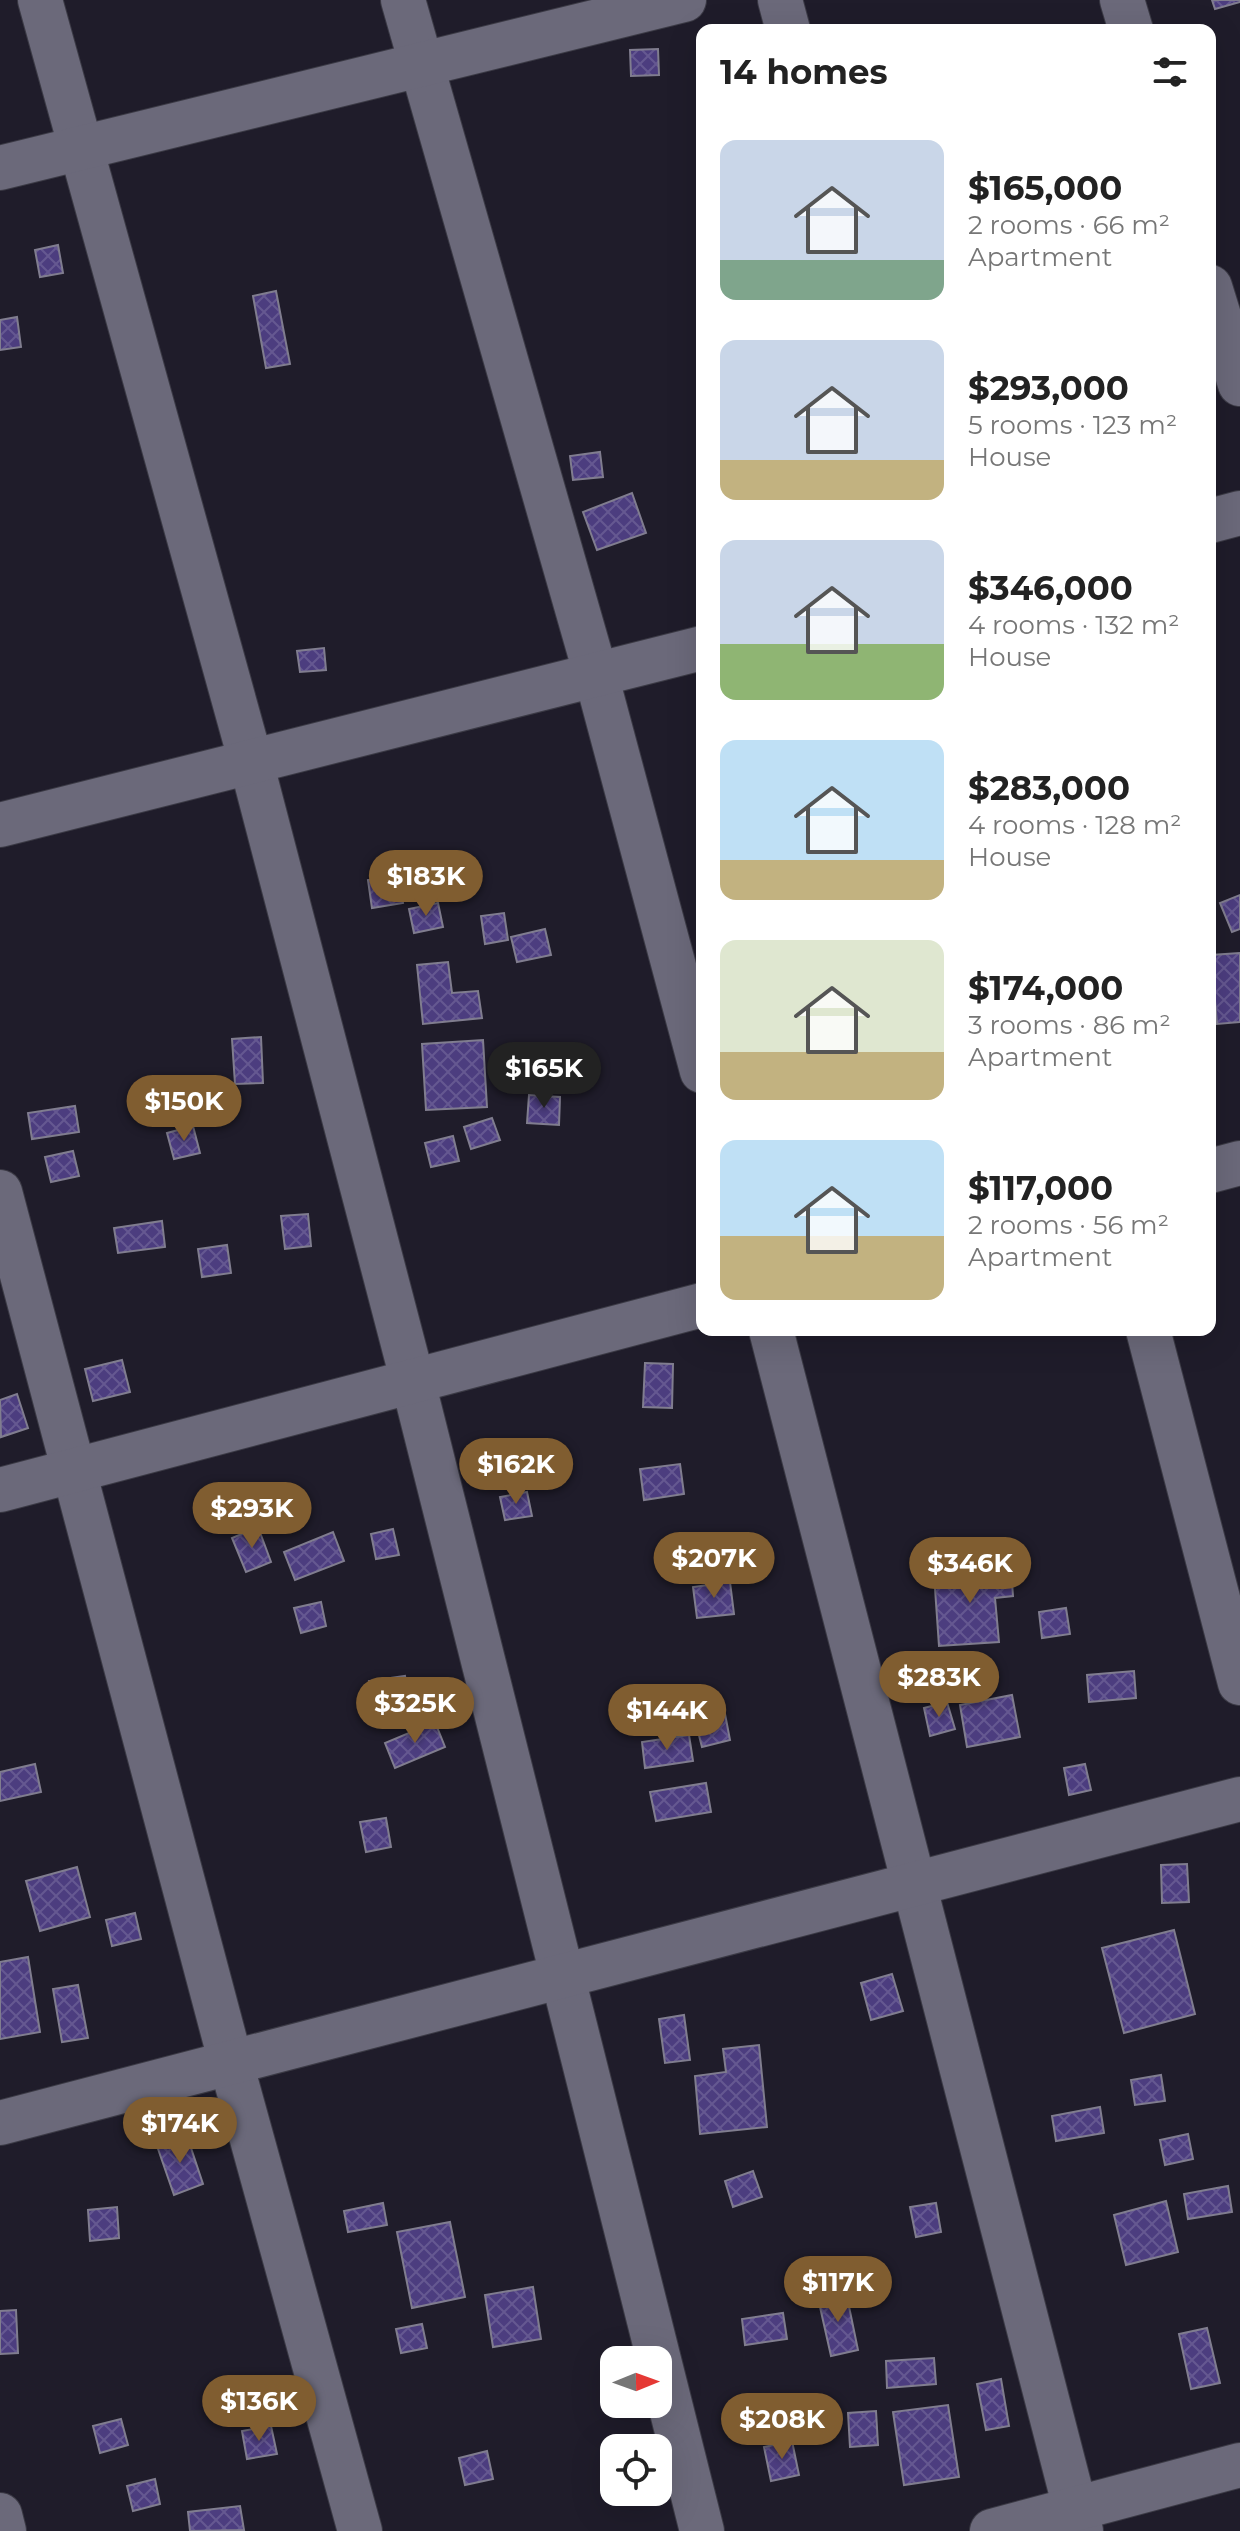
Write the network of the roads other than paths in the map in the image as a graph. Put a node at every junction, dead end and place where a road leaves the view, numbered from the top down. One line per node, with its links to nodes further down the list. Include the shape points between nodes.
1 (40, 0): 9 (street)
2 (403, 0): 8 (street)
3 (684, 0): 8 (street)
4 (780, 0): 6 (street)
5 (1122, 0): 7 (street)
6 (786, 24)
7 (1129, 24)
8 (421, 64): 9 (street); 16 (street)
9 (81, 147): 10 (street); 17 (street)
10 (0, 168)
11 (1216, 306): 12 (street)
12 (1240, 384)
13 (1240, 513): 14 (street)
14 (1216, 519)
15 (696, 650): 16 (street)
16 (596, 675): 17 (street); 19 (street)
17 (251, 762): 18 (street); 26 (street)
18 (0, 825)
19 (696, 1049)
20 (1240, 1163): 21 (street)
21 (1216, 1169)
22 (0, 1192): 27 (street)
23 (696, 1307): 26 (street)
24 (773, 1336): 31 (street)
25 (1150, 1336): 29 (street)
26 (413, 1382): 27 (street); 32 (street)
27 (76, 1470): 28 (street); 33 (street)
28 (0, 1490)
29 (1240, 1683)
30 (1240, 1799): 31 (street)
31 (915, 1884): 32 (street); 37 (street)
32 (563, 1976): 33 (street); 40 (street)
33 (231, 2063): 34 (street); 39 (street)
34 (0, 2123)
35 (1240, 2465): 37 (street)
36 (0, 2515): 38 (street)
37 (1078, 2520): 41 (street)
38 (4, 2531)
39 (360, 2531)
40 (702, 2531)
41 (992, 2531)

